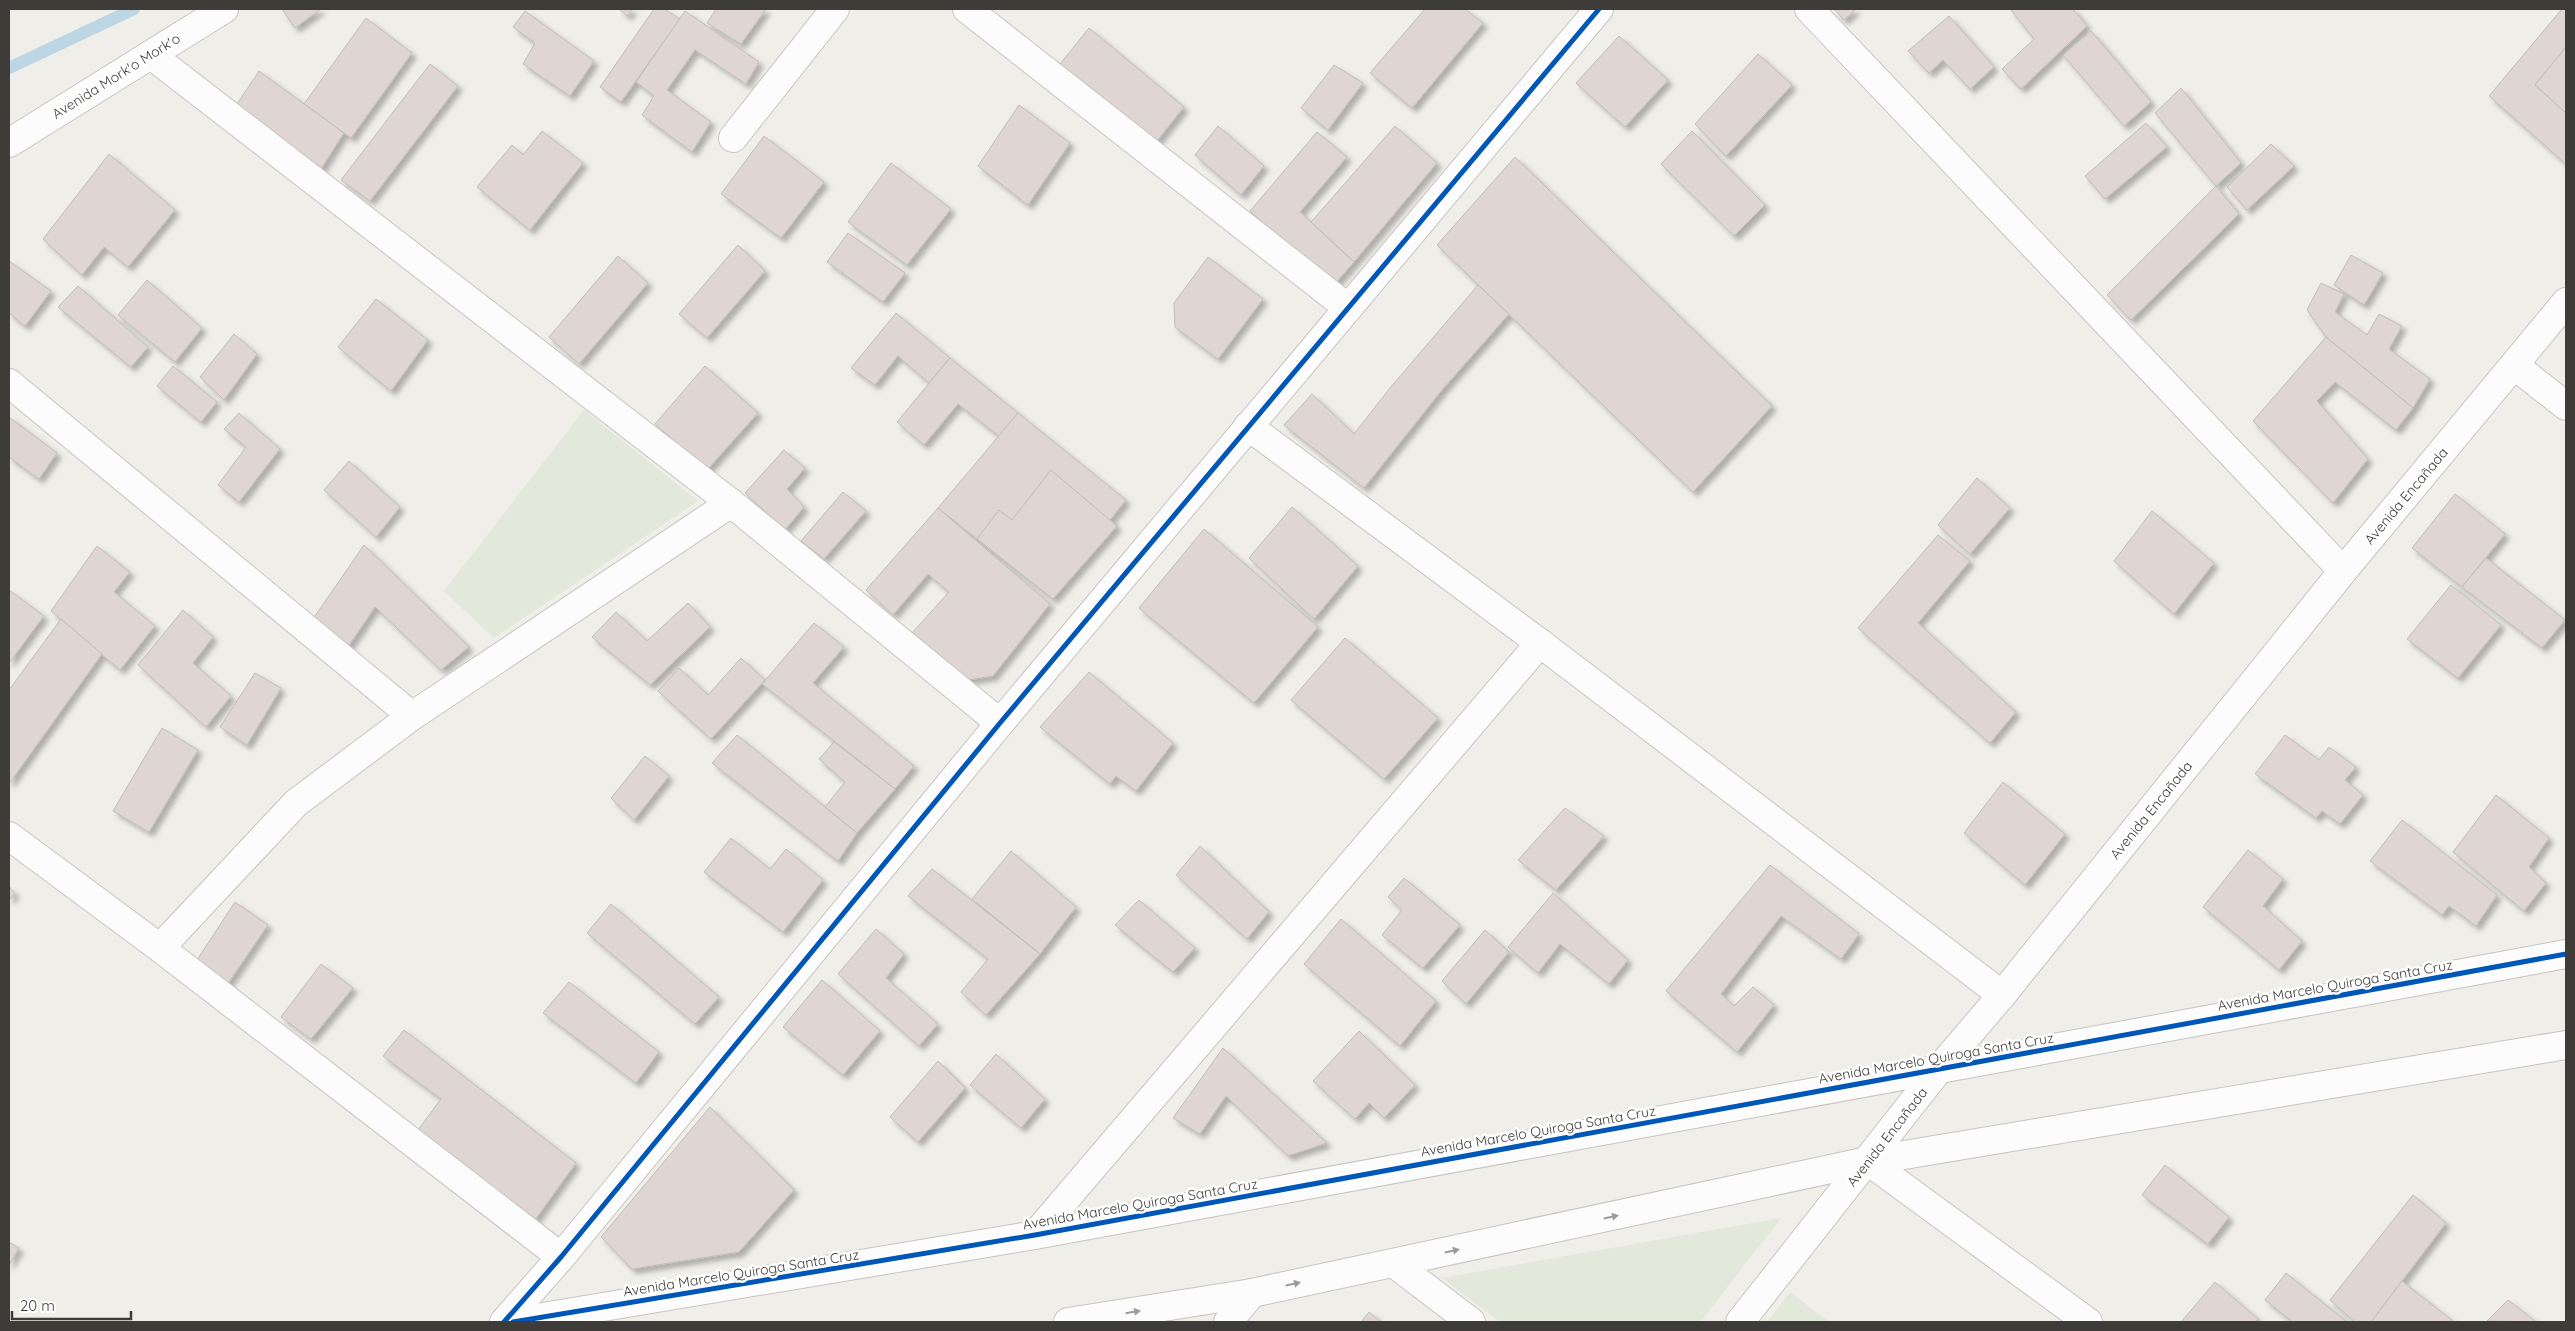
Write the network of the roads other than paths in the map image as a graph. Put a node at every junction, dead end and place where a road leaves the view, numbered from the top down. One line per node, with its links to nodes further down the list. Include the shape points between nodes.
1 (224, 9): 6 (street, Avenida Mork'o Mork'o)
2 (835, 9): 7 (street)
3 (967, 9): 10 (street)
4 (1600, 9): 10 (street)
5 (1809, 9): 16 (street)
6 (152, 55): 8 (street, Avenida Mork'o Mork'o); 15 (street)
7 (733, 138)
8 (9, 143)
9 (2566, 302): 11 (street, Avenida Encañada)
10 (1348, 308): 14 (street)
11 (2514, 365): 13 (street); 16 (street, Avenida Encañada)
12 (9, 383): 18 (street)
13 (2566, 406)
14 (1248, 426): 17 (street); 19 (street)
15 (731, 503): 18 (street); 19 (street)
16 (2343, 571): 23 (street, Avenida Encañada)
17 (1540, 643): 23 (street); 27 (street)
18 (412, 716): 21 (street, via 296,803)
19 (1000, 723): 28 (street)
20 (9, 836): 21 (street)
21 (160, 948): 28 (street)
22 (2566, 954): 25 (street, Avenida Marcelo Quiroga Santa Cruz)
23 (2002, 995): 25 (street, Avenida Encañada)
24 (2566, 1045): 26 (street)
25 (1939, 1069): 26 (street, Avenida Encañada); 27 (street, Avenida Marcelo Quiroga Santa Cruz)
26 (1868, 1161): 29 (street, one-way to 26); 36 (street, Avenida Encañada); 37 (street)
27 (1035, 1235): 32 (street, Avenida Marcelo Quiroga Santa Cruz)
28 (561, 1257): 31 (street)
29 (1395, 1264): 30 (street, one-way to 29); 35 (street)
30 (1252, 1293): 33 (street, one-way to 30); 34 (street)
31 (504, 1322)
32 (513, 1322)
33 (1068, 1322)
34 (1228, 1322)
35 (1471, 1322)
36 (1740, 1322)
37 (2088, 1322)

